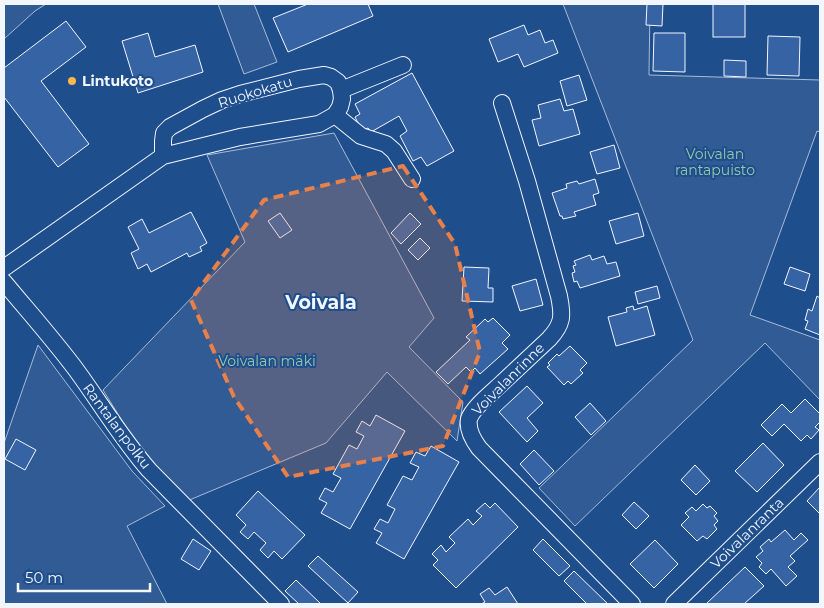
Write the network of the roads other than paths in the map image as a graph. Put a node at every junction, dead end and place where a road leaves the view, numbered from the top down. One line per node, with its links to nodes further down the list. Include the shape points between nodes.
1 (403, 65): 2 (street)
2 (341, 90): 4 (street, via 342,99); 5 (street, Ruokokatu, via 338,82 324,75 222,100 170,127 164,133)
3 (502, 103): 11 (street, Voivalanrinne, via 528,181 562,308 562,320 557,330 472,413 469,428 479,448)
4 (335, 115): 5 (street, via 320,124 240,137); 6 (street, via 361,136 386,144)
5 (163, 156): 7 (street)
6 (412, 179)
7 (4, 268)
8 (4, 282): 10 (street, Rantalanpolku, via 78,372 143,463)
9 (820, 462): 12 (street, Voivalanranta)
10 (281, 604)
11 (632, 604)
12 (674, 604)

